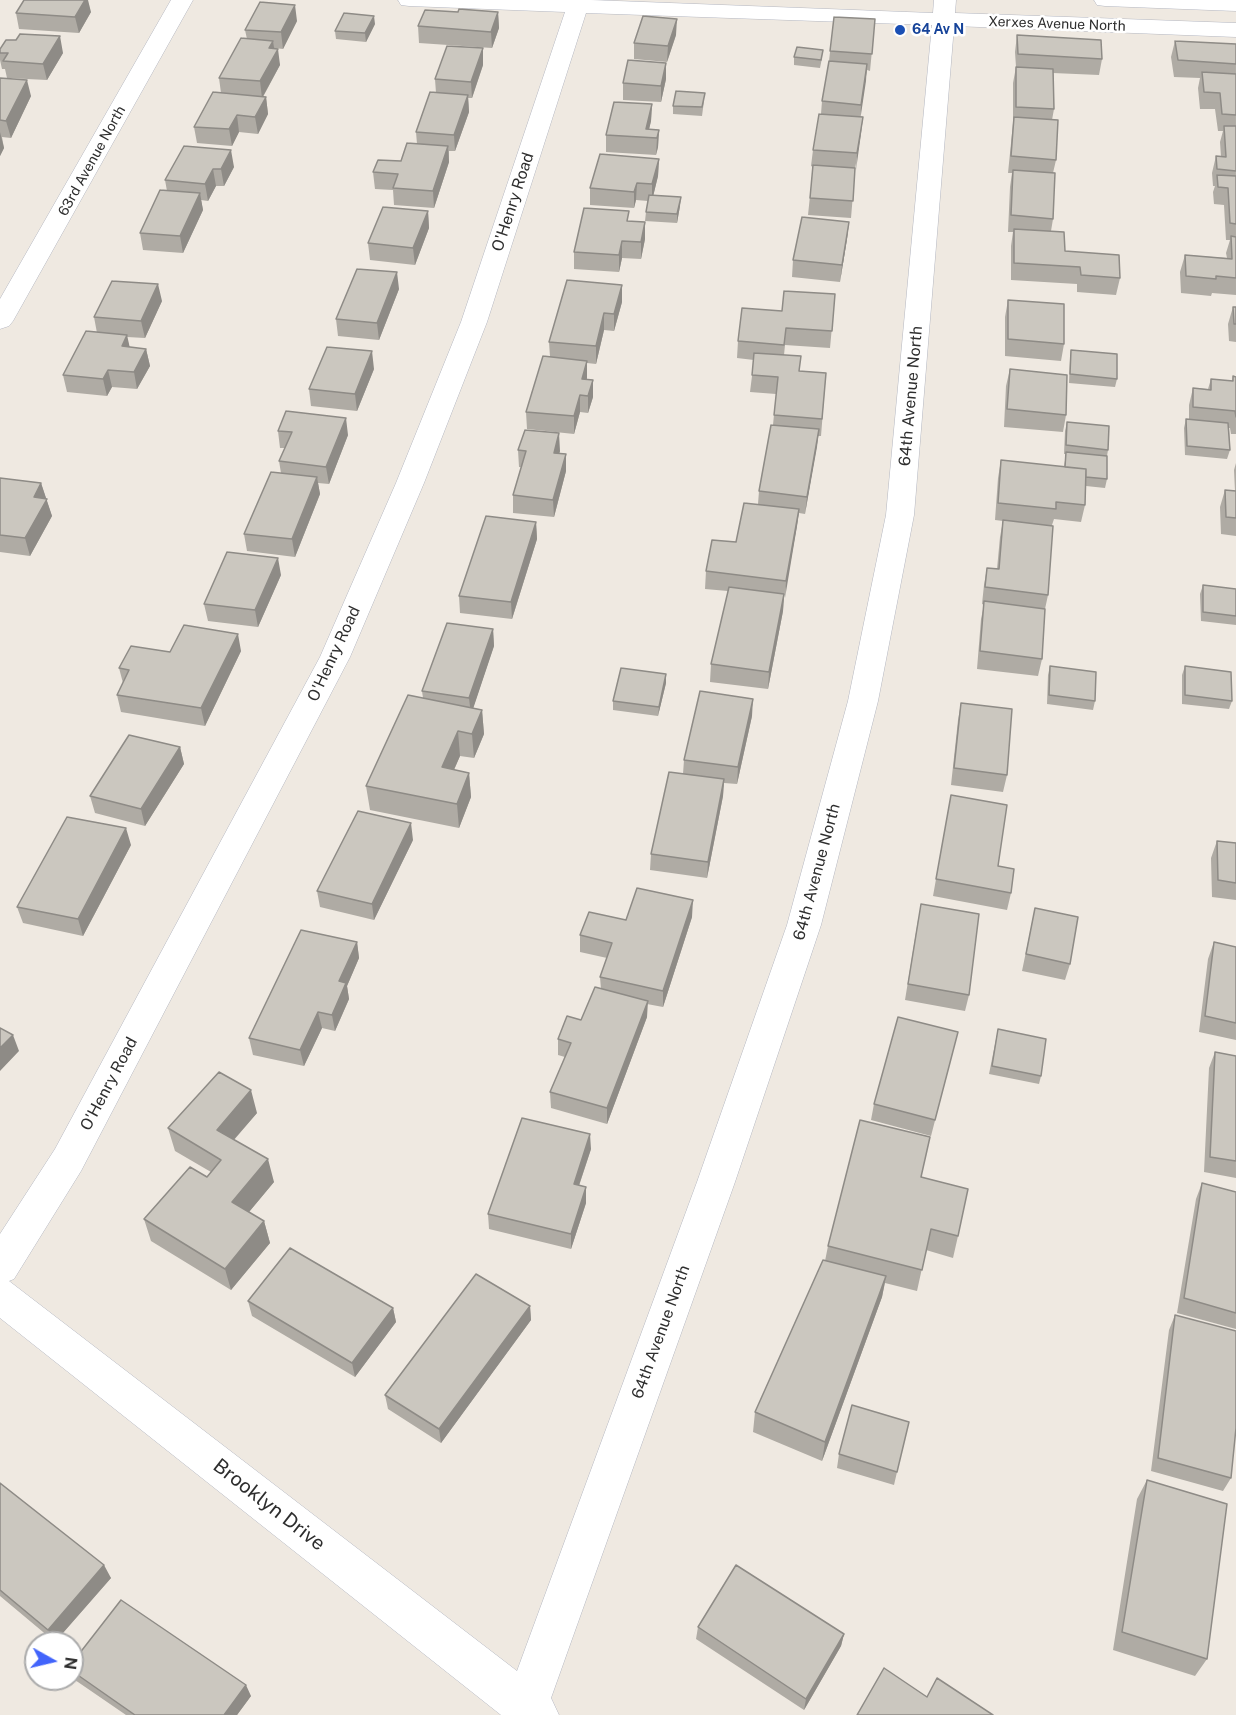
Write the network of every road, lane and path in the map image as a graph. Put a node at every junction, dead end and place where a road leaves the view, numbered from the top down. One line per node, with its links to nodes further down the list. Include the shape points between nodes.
1 (182, 0): 8 (street, 63rd Avenue North)
2 (409, 0): 4 (street, Xerxes Avenue North)
3 (1105, 0): 5 (street, Xerxes Avenue North)
4 (579, 3): 6 (street, Xerxes Avenue North); 9 (street, O'Henry Road, via 474,322 335,657 68,1160)
5 (1236, 5)
6 (944, 10): 7 (street, Xerxes Avenue North); 11 (street, 64th Avenue North, via 900,515 863,701 796,947)
7 (1236, 30)
8 (0, 321)
9 (0, 1267)
10 (0, 1295): 11 (street, Brooklyn Drive)
11 (531, 1710)

